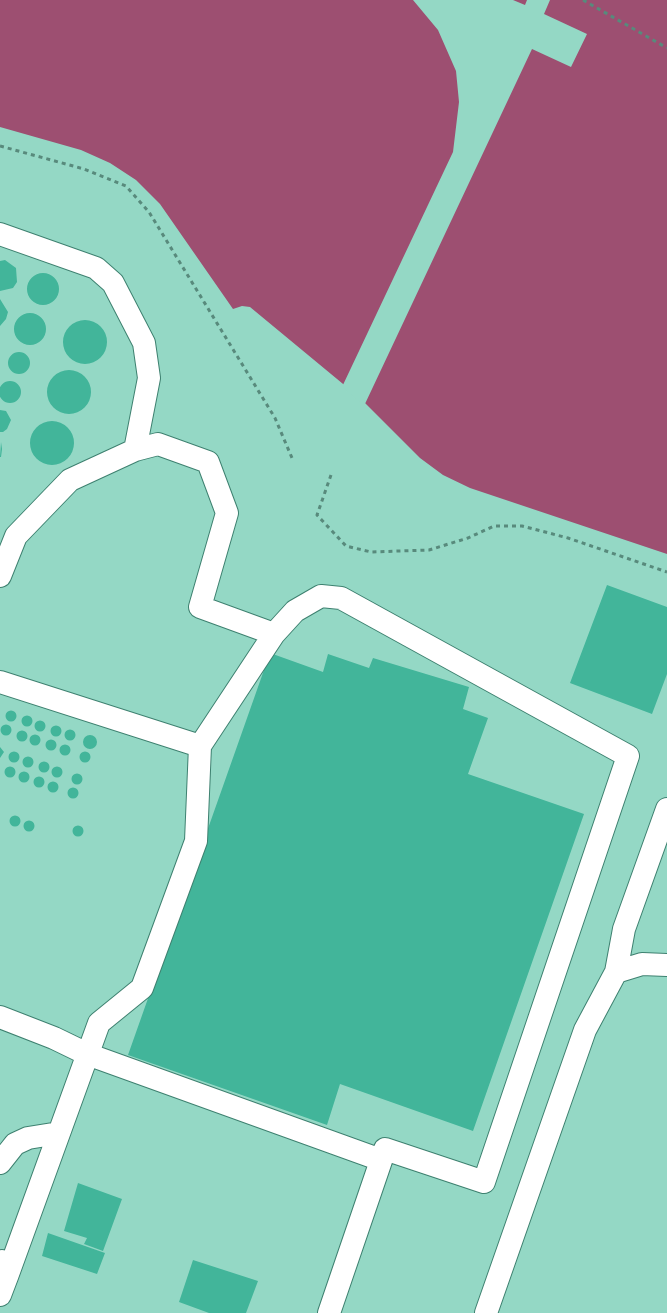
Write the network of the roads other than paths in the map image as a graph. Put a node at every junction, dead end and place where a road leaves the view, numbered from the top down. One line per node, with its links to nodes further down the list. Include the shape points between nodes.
1 (0, 234): 2 (lane, via 96,268 113,284 144,344 149,378)
2 (135, 450): 3 (lane, via 70,480 16,536); 4 (lane, via 158,444 208,462 227,513 200,607)
3 (0, 576)
4 (274, 634): 6 (lane); 13 (lane, via 295,611 321,596 341,598 628,756 484,1182 385,1148)
5 (0, 682): 6 (lane)
6 (200, 746): 11 (lane, via 196,841 142,988 99,1022)
7 (667, 809): 9 (lane, via 624,929)
8 (667, 965): 9 (lane, via 642,964)
9 (616, 972): 17 (lane, via 586,1030)
10 (0, 1017): 11 (lane)
11 (87, 1054): 12 (lane); 13 (lane)
12 (58, 1134): 14 (lane, via 28,1138 15,1144); 15 (lane)
13 (381, 1160): 16 (lane)
14 (0, 1163)
15 (2, 1275)
16 (329, 1313)
17 (486, 1313)

